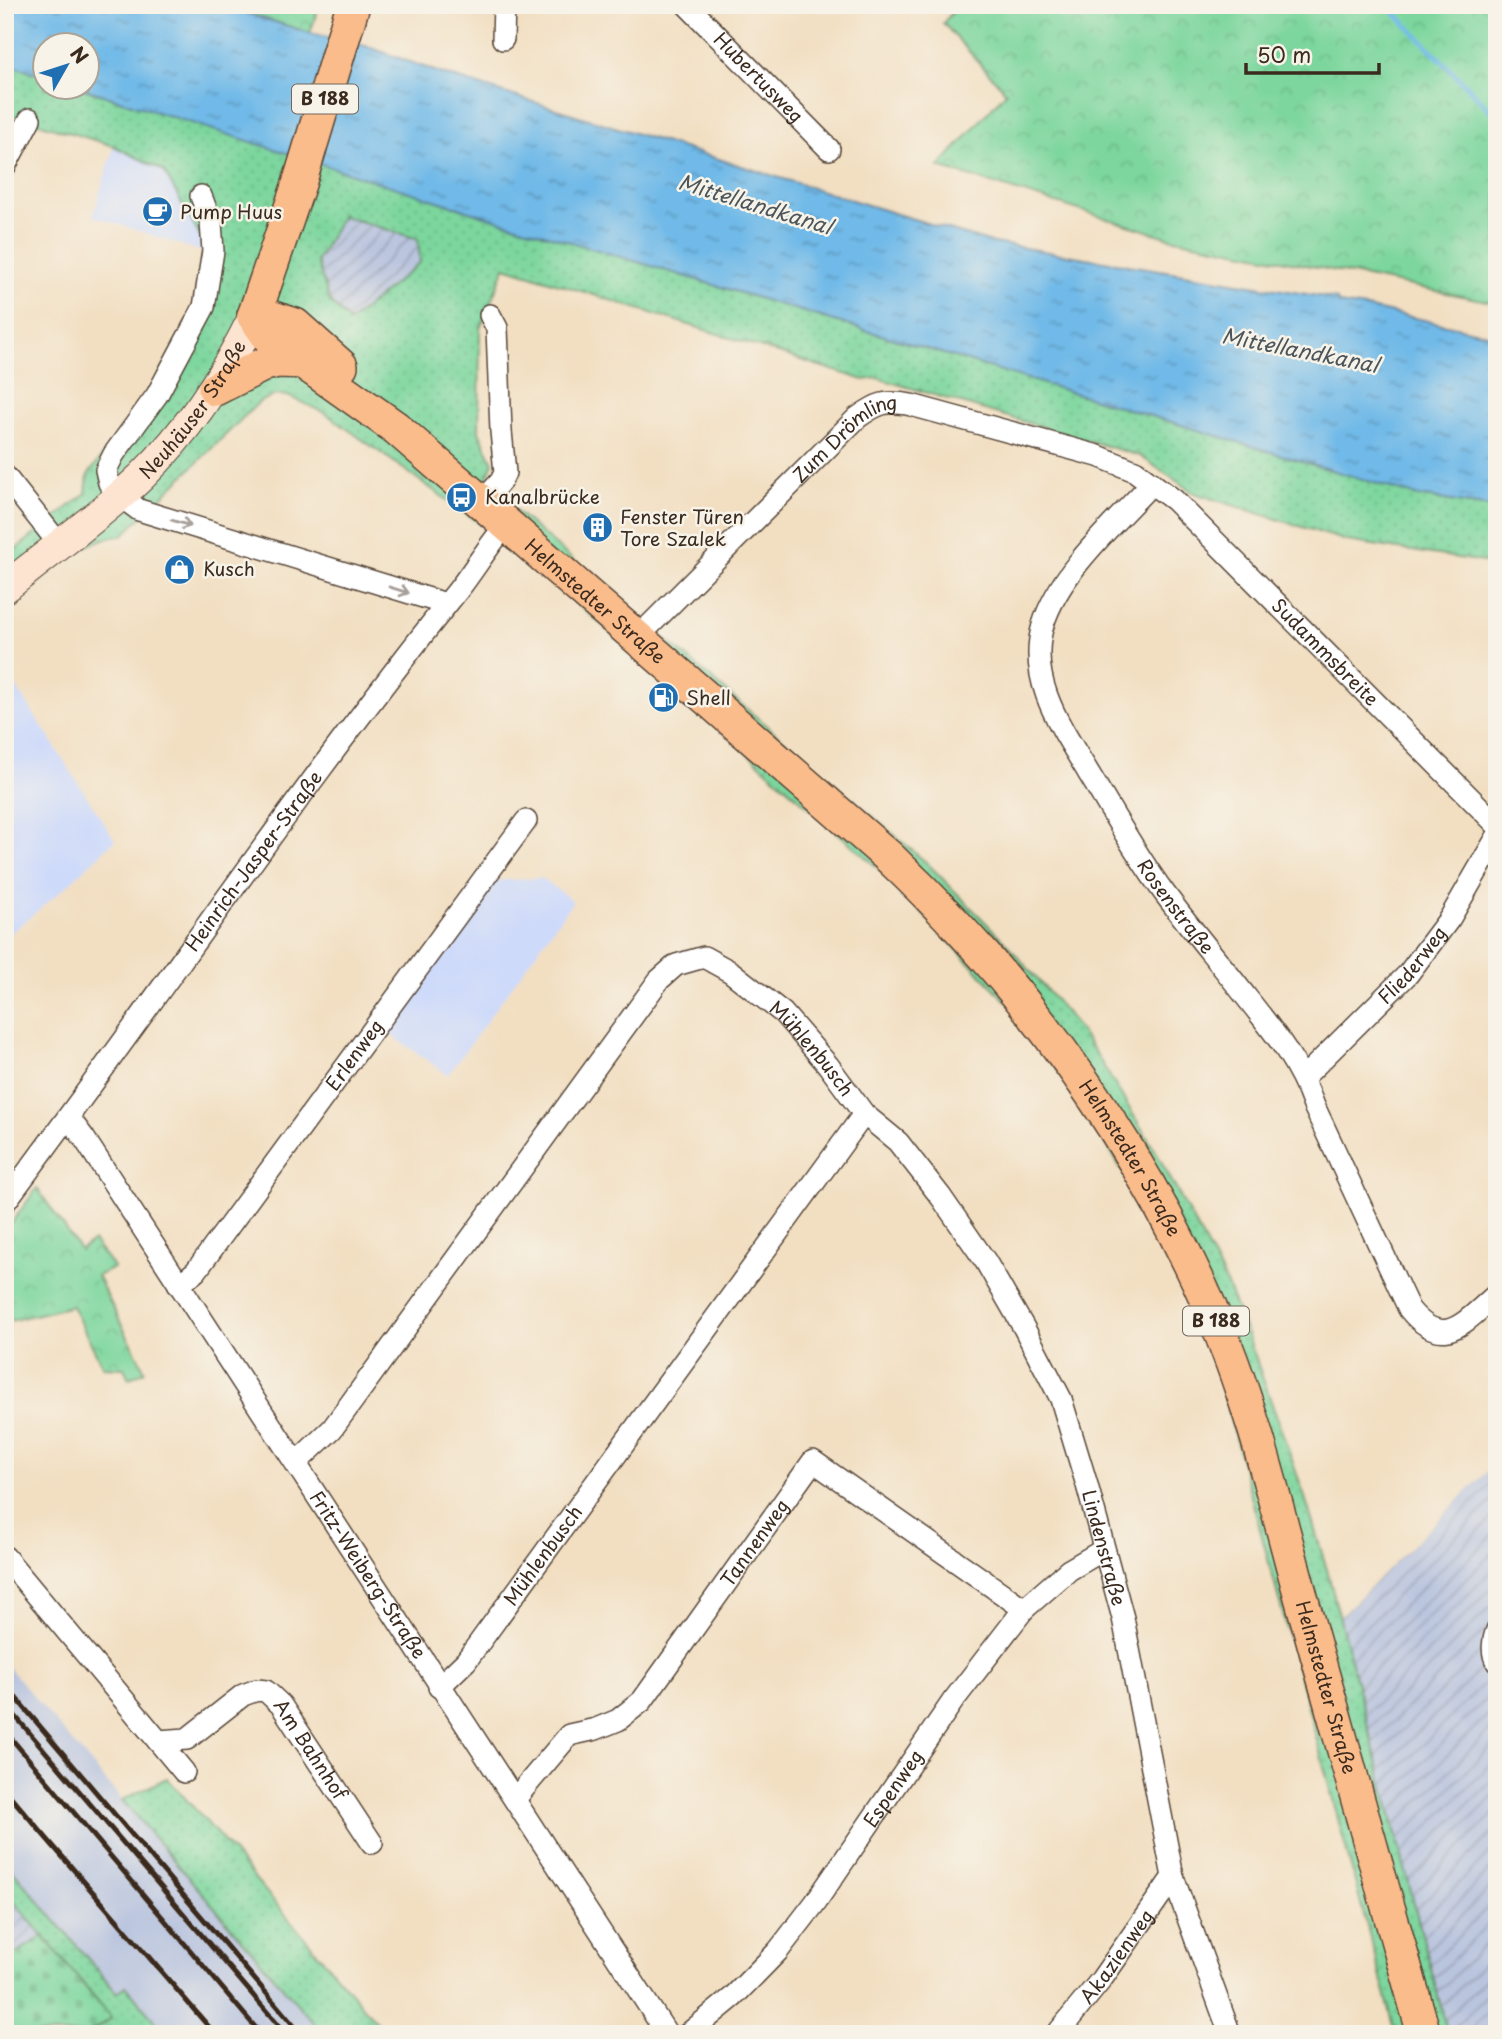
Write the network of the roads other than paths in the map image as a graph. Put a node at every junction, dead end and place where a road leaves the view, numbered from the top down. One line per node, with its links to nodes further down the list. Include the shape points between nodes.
1 (504, 5): 4 (street)
2 (687, 5): 6 (street, Hubertusweg)
3 (351, 9): 9 (main road, B 188)
4 (503, 39)
5 (30, 119): 7 (street)
6 (829, 149)
7 (5, 166)
8 (201, 196): 18 (street, Neuhäuser Straße, via 211,222 214,251 204,307 157,395 106,470 109,483)
9 (275, 255): 11 (main road, B 188); 12 (main road, B 188, via 282,299)
10 (490, 314): 19 (street, via 497,328 505,473)
11 (254, 316): 12 (main road, Helmstedter Straße / B 188); 13 (main road, Helmstedter Straße / B 188, via 268,336); 14 (main road, Neuhäuser Straße)
12 (295, 325): 15 (main road, Helmstedter Straße / B 188, via 371,394)
13 (305, 362): 14 (main road, via 265,364); 15 (main road, Helmstedter Straße / B 188)
14 (215, 389): 18 (main road, Neuhäuser Straße, via 165,452)
15 (396, 428): 19 (main road, Helmstedter Straße / B 188)
16 (5, 476): 21 (street)
17 (1152, 483): 24 (street, Zum Drömling, via 1098,456 911,405 879,403 857,418); 26 (street, Sudammsbreite, via 1194,519); 28 (street, Rosenstraße, via 1065,579 1051,603 1038,659 1041,679 1059,723 1139,857)
18 (120, 496): 21 (main road, Neuhäuser Straße); 23 (street, one-way to 23, via 139,510)
19 (481, 503): 20 (main road, Helmstedter Straße / B 188)
20 (506, 525): 23 (street, Heinrich-Jasper-Straße); 24 (main road, Helmstedter Straße / B 188)
21 (60, 545): 22 (main road, Neuhäuser Straße)
22 (5, 588)
23 (446, 604): 30 (street, Heinrich-Jasper-Straße, via 265,843)
24 (637, 638): 50 (main road, Helmstedter Straße / B 188, via 951,918 1066,1055 1159,1202 1210,1306 1250,1412)
25 (526, 821): 32 (street, Erlenweg, via 196,1271)
26 (1497, 825)
27 (1497, 836): 28 (street, Fliederweg, via 1450,918 1408,974)
28 (1304, 1077): 33 (street, Rosenstraße, via 1397,1285 1421,1324 1433,1331 1455,1328)
29 (864, 1114): 34 (street, Mühlenbusch, via 783,1013 732,972 705,957 676,965 659,980 332,1429); 35 (street, Lindenstraße, via 898,1142 941,1197 1024,1328 1061,1399); 40 (street, Mühlenbusch, via 466,1661)
30 (69, 1118): 31 (street, Heinrich-Jasper-Straße); 32 (street, Fritz-Weiberg-Straße)
31 (5, 1202)
32 (179, 1284): 34 (street, Fritz-Weiberg-Straße)
33 (1497, 1294)
34 (297, 1462): 40 (street, Fritz-Weiberg-Straße)
35 (1103, 1550): 37 (street, Espenweg, via 1069,1570); 45 (street, Lindenstraße, via 1123,1618)
36 (5, 1557): 41 (street)
37 (1024, 1609): 43 (street, Tannenweg, via 813,1461 642,1701 618,1720 569,1735); 47 (street, Espenweg, via 953,1701 816,1903 778,1951)
38 (1497, 1630): 39 (street, via 1493,1637)
39 (1497, 1662)
40 (439, 1687): 43 (street, Fritz-Weiberg-Straße)
41 (158, 1741): 42 (street); 44 (street, Am Bahnhof, via 187,1739 243,1695 266,1691 281,1705)
42 (184, 1772)
43 (515, 1799): 46 (street, Fritz-Weiberg-Straße)
44 (372, 1843)
45 (1173, 1877): 48 (street, Akazienweg); 49 (street, Lindenstraße)
46 (667, 2034)
47 (688, 2034)
48 (1057, 2034)
49 (1230, 2034)
50 (1424, 2034)

